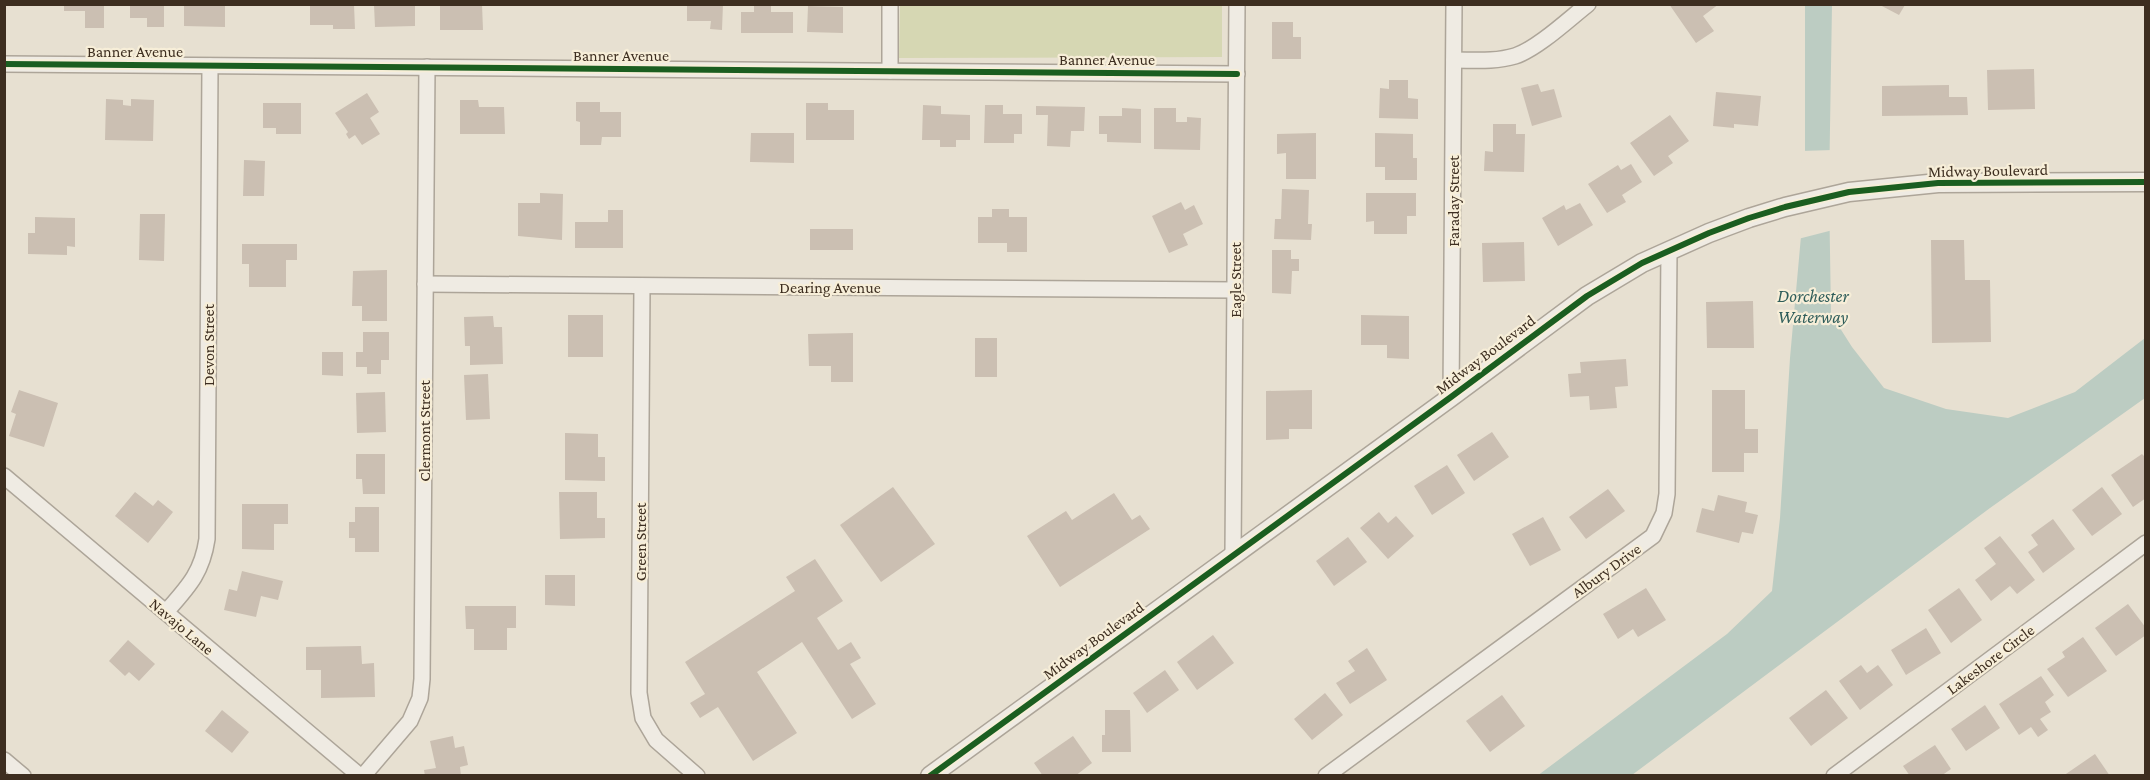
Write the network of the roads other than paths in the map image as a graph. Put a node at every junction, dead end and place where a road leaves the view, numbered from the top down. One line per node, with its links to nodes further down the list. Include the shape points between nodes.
1 (890, 4): 9 (street)
2 (1237, 4): 10 (street, Eagle Street)
3 (1454, 4): 5 (street, Faraday Street)
4 (1588, 4): 5 (street, via 1516,56)
5 (1454, 60): 16 (street, Faraday Street)
6 (4, 64): 7 (street, Banner Avenue)
7 (210, 66): 8 (street, Banner Avenue); 20 (street, Devon Street, via 207,539 204,558 193,581)
8 (427, 67): 9 (street, Banner Avenue); 13 (street, Clermont Street)
9 (890, 71): 10 (street, Banner Avenue)
10 (1236, 74): 15 (street, Eagle Street)
11 (2145, 182): 12 (street, Midway Boulevard, via 1938,183 1849,192 1785,207)
12 (1669, 250): 16 (street, Midway Boulevard, via 1587,296); 26 (street, Albury Drive, via 1667,494 1664,513 1653,536)
13 (425, 284): 14 (street, Dearing Avenue); 23 (street, Clermont Street, via 420,698 410,721)
14 (642, 286): 15 (street, Dearing Avenue); 24 (street, Green Street, via 639,693 643,718 656,740)
15 (1235, 290): 19 (street, Eagle Street)
16 (1451, 397): 19 (street, Midway Boulevard)
17 (4, 476): 20 (street, Navajo Lane)
18 (2145, 543): 27 (street, Lakeshore Circle)
19 (1233, 555): 25 (street, Midway Boulevard)
20 (166, 612): 23 (street, Navajo Lane)
21 (4, 760): 22 (street)
22 (23, 776)
23 (361, 776)
24 (697, 776)
25 (930, 776)
26 (1326, 776)
27 (1834, 776)

